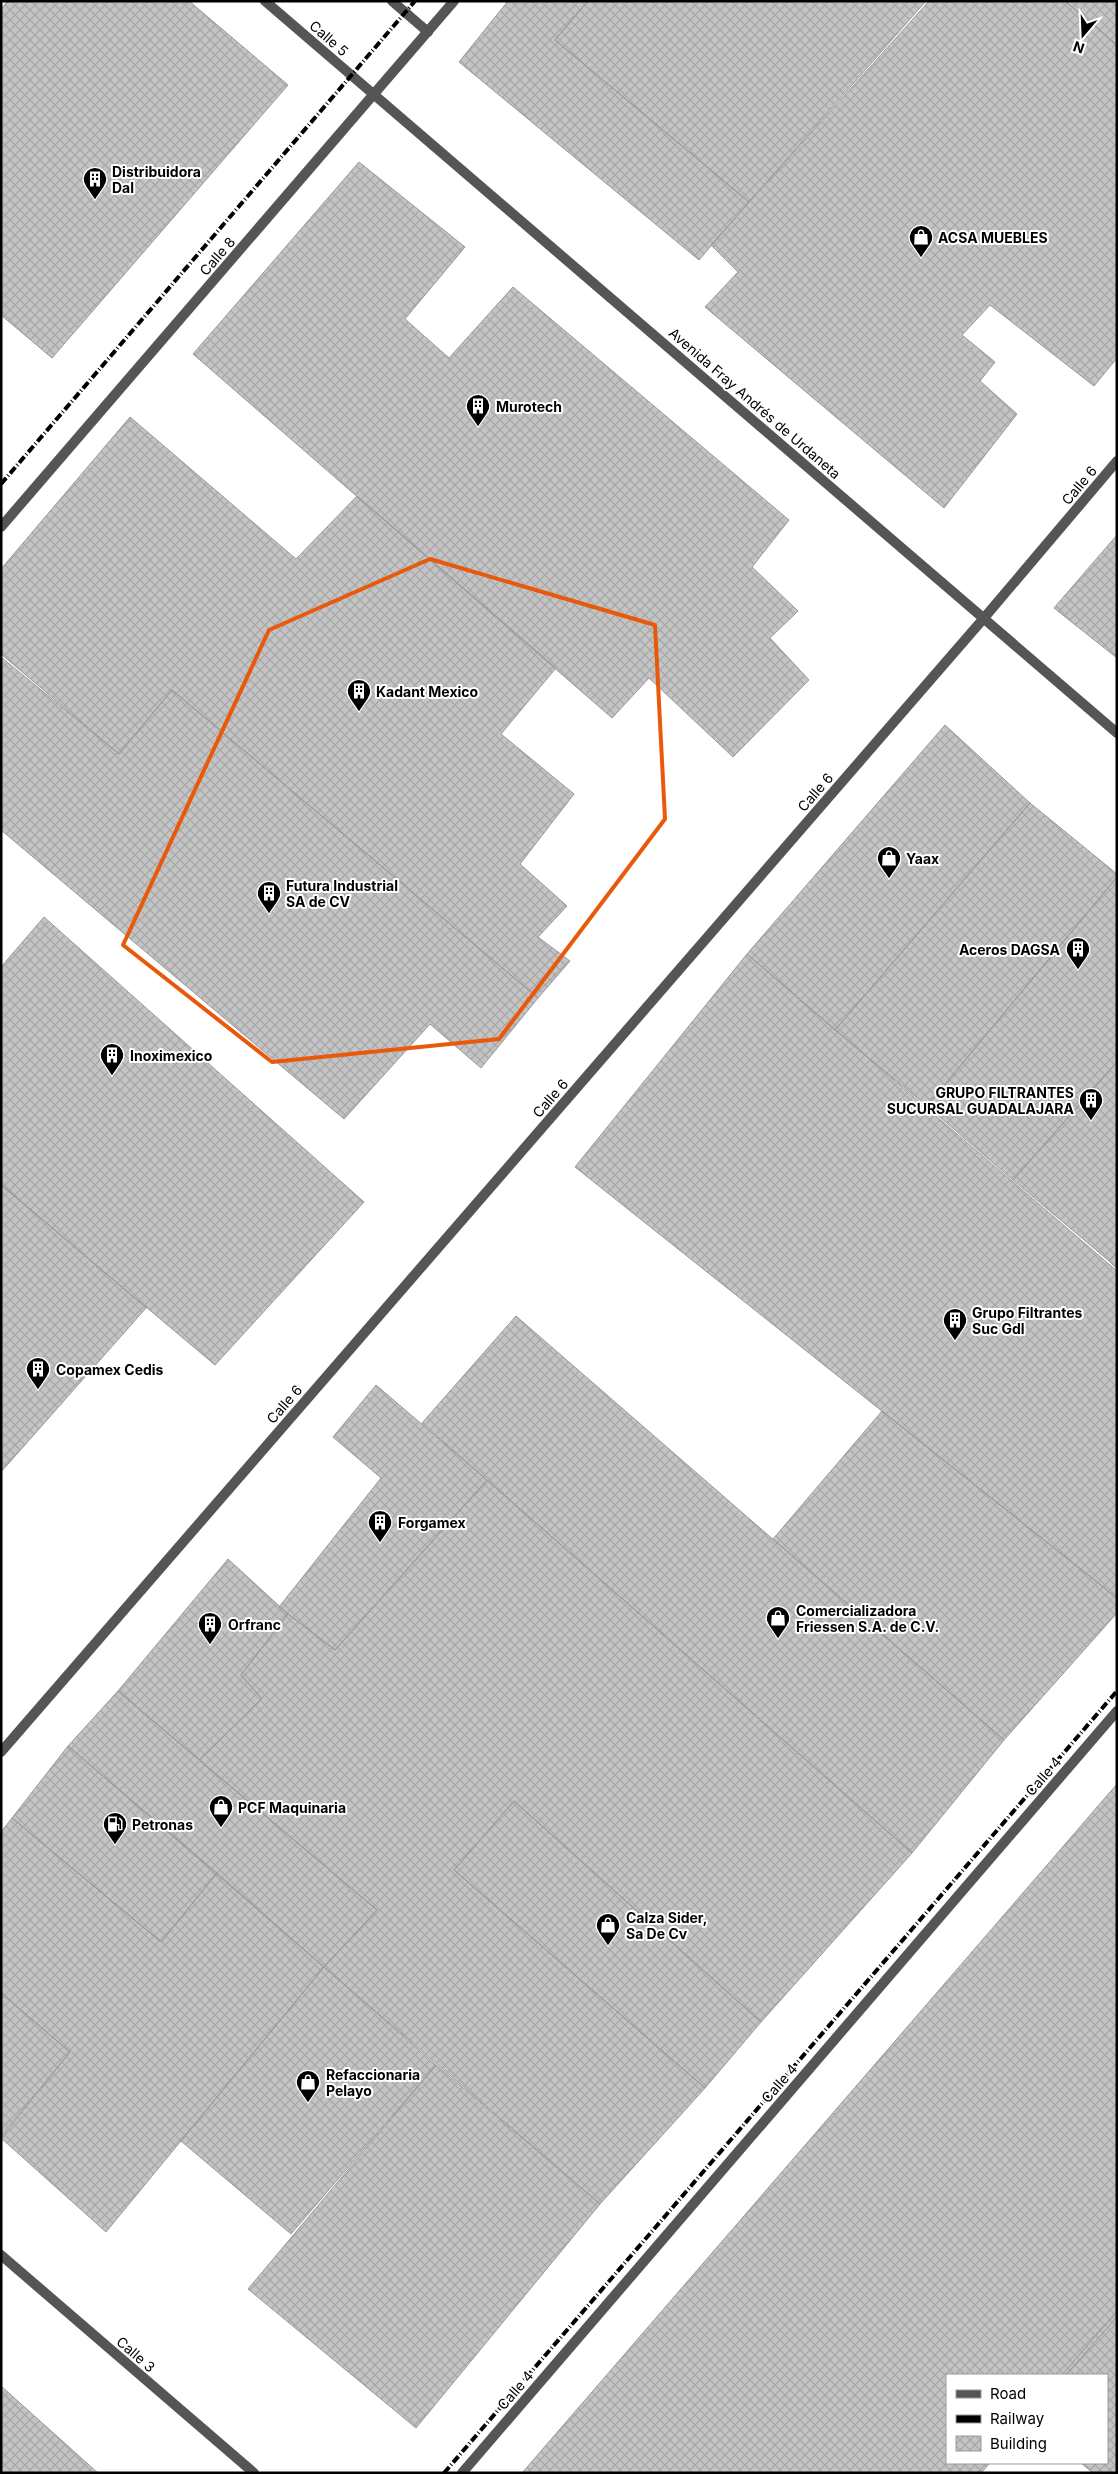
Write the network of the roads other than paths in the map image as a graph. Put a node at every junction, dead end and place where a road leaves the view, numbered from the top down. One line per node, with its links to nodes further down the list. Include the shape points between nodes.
1 (265, 1): 5 (street, Calle 5)
2 (392, 1): 4 (street)
3 (454, 1): 4 (street, Calle 8)
4 (428, 32): 5 (street, Calle 8)
5 (374, 95): 7 (street, Calle 8); 8 (street, Avenida Fray Andrés de Urdaneta)
6 (1117, 461): 8 (street, Calle 6)
7 (1, 527)
8 (984, 618): 9 (street, Avenida Fray Andrés de Urdaneta); 11 (street, Calle 6)
9 (1117, 733)
10 (1117, 1711): 14 (street, Calle 4)
11 (1, 1752)
12 (1, 2255): 13 (street, Calle 3)
13 (254, 2473)
14 (462, 2473)

